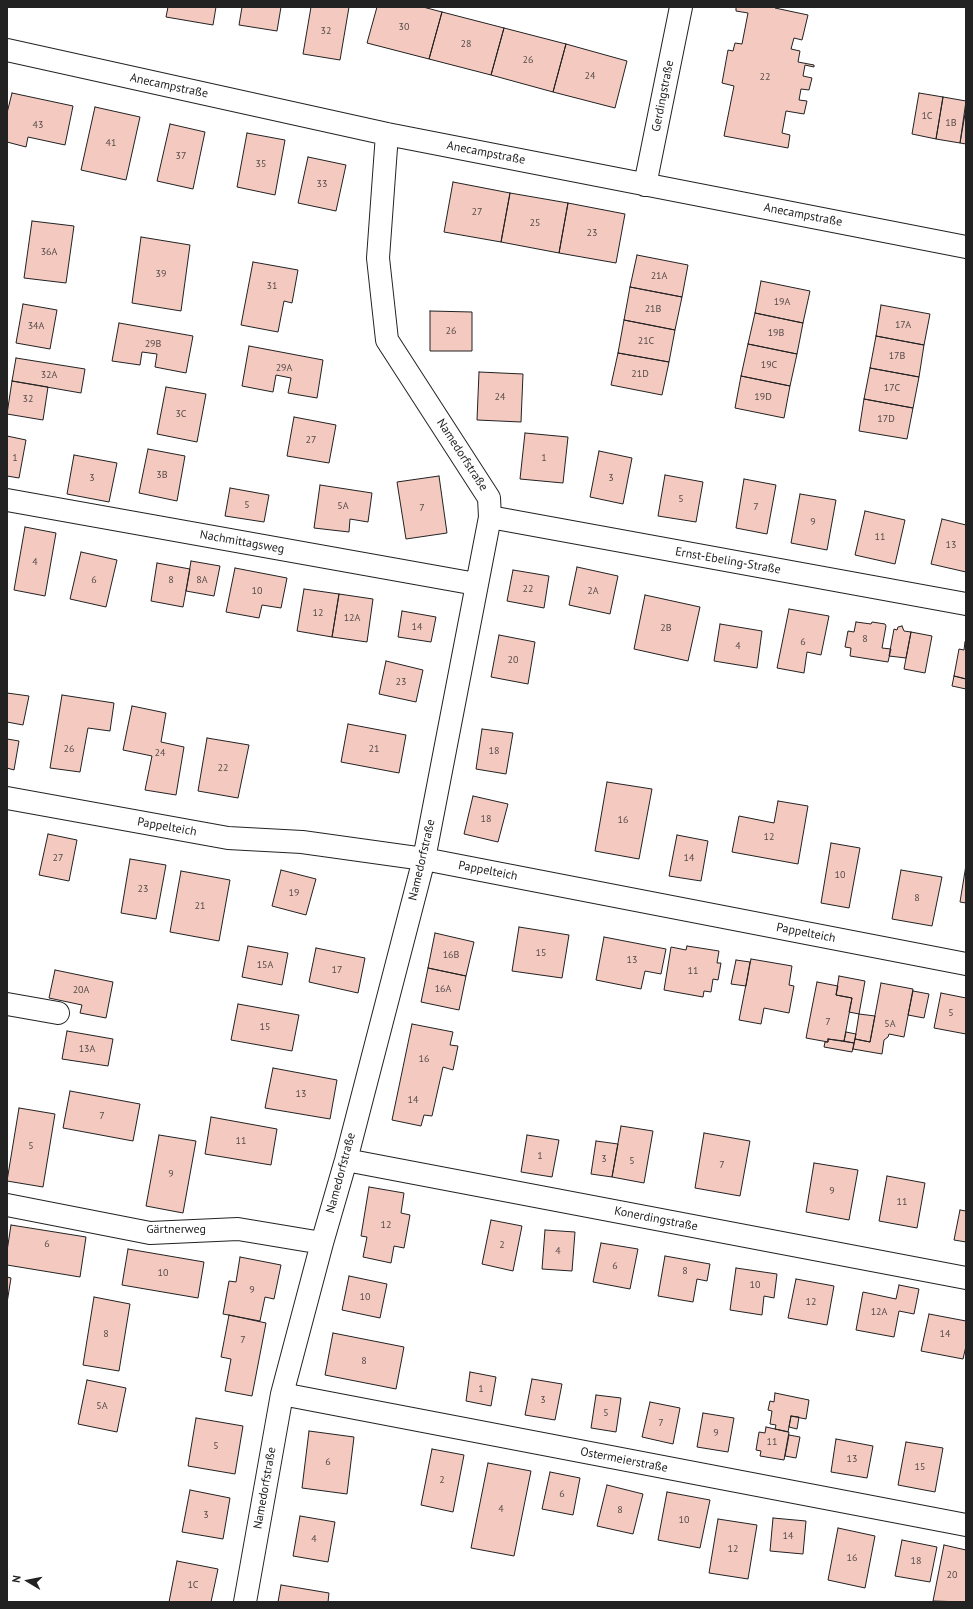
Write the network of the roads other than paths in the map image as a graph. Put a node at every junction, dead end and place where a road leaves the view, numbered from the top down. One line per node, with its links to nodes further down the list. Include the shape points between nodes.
1 (681, 7): 4 (street, Gerdingstraße)
2 (7, 50): 3 (street, Anecampstraße)
3 (387, 134): 4 (street, Anecampstraße); 7 (street, Namedorfstraße, via 378,258 387,340 489,498)
4 (645, 185): 5 (street, Anecampstraße)
5 (966, 247)
6 (7, 500): 8 (street, Nachmittagsweg)
7 (490, 517): 8 (street, Namedorfstraße); 9 (street, Ernst-Ebeling-Straße)
8 (476, 584): 11 (street, Namedorfstraße)
9 (966, 604)
10 (7, 798): 11 (street, Pappelteich, via 228,838 302,842)
11 (424, 859): 12 (street, Pappelteich); 15 (street, Namedorfstraße)
12 (966, 964)
13 (7, 1004): 14 (street)
14 (58, 1013)
15 (346, 1160): 17 (street, Namedorfstraße); 18 (street, Konerdingstraße)
16 (7, 1205): 17 (street, Gärtnerweg, via 150,1232 238,1229)
17 (322, 1244): 19 (street, Namedorfstraße)
18 (966, 1278)
19 (282, 1394): 20 (street, Ostermeierstraße); 21 (street, Namedorfstraße)
20 (966, 1525)
21 (245, 1602)

